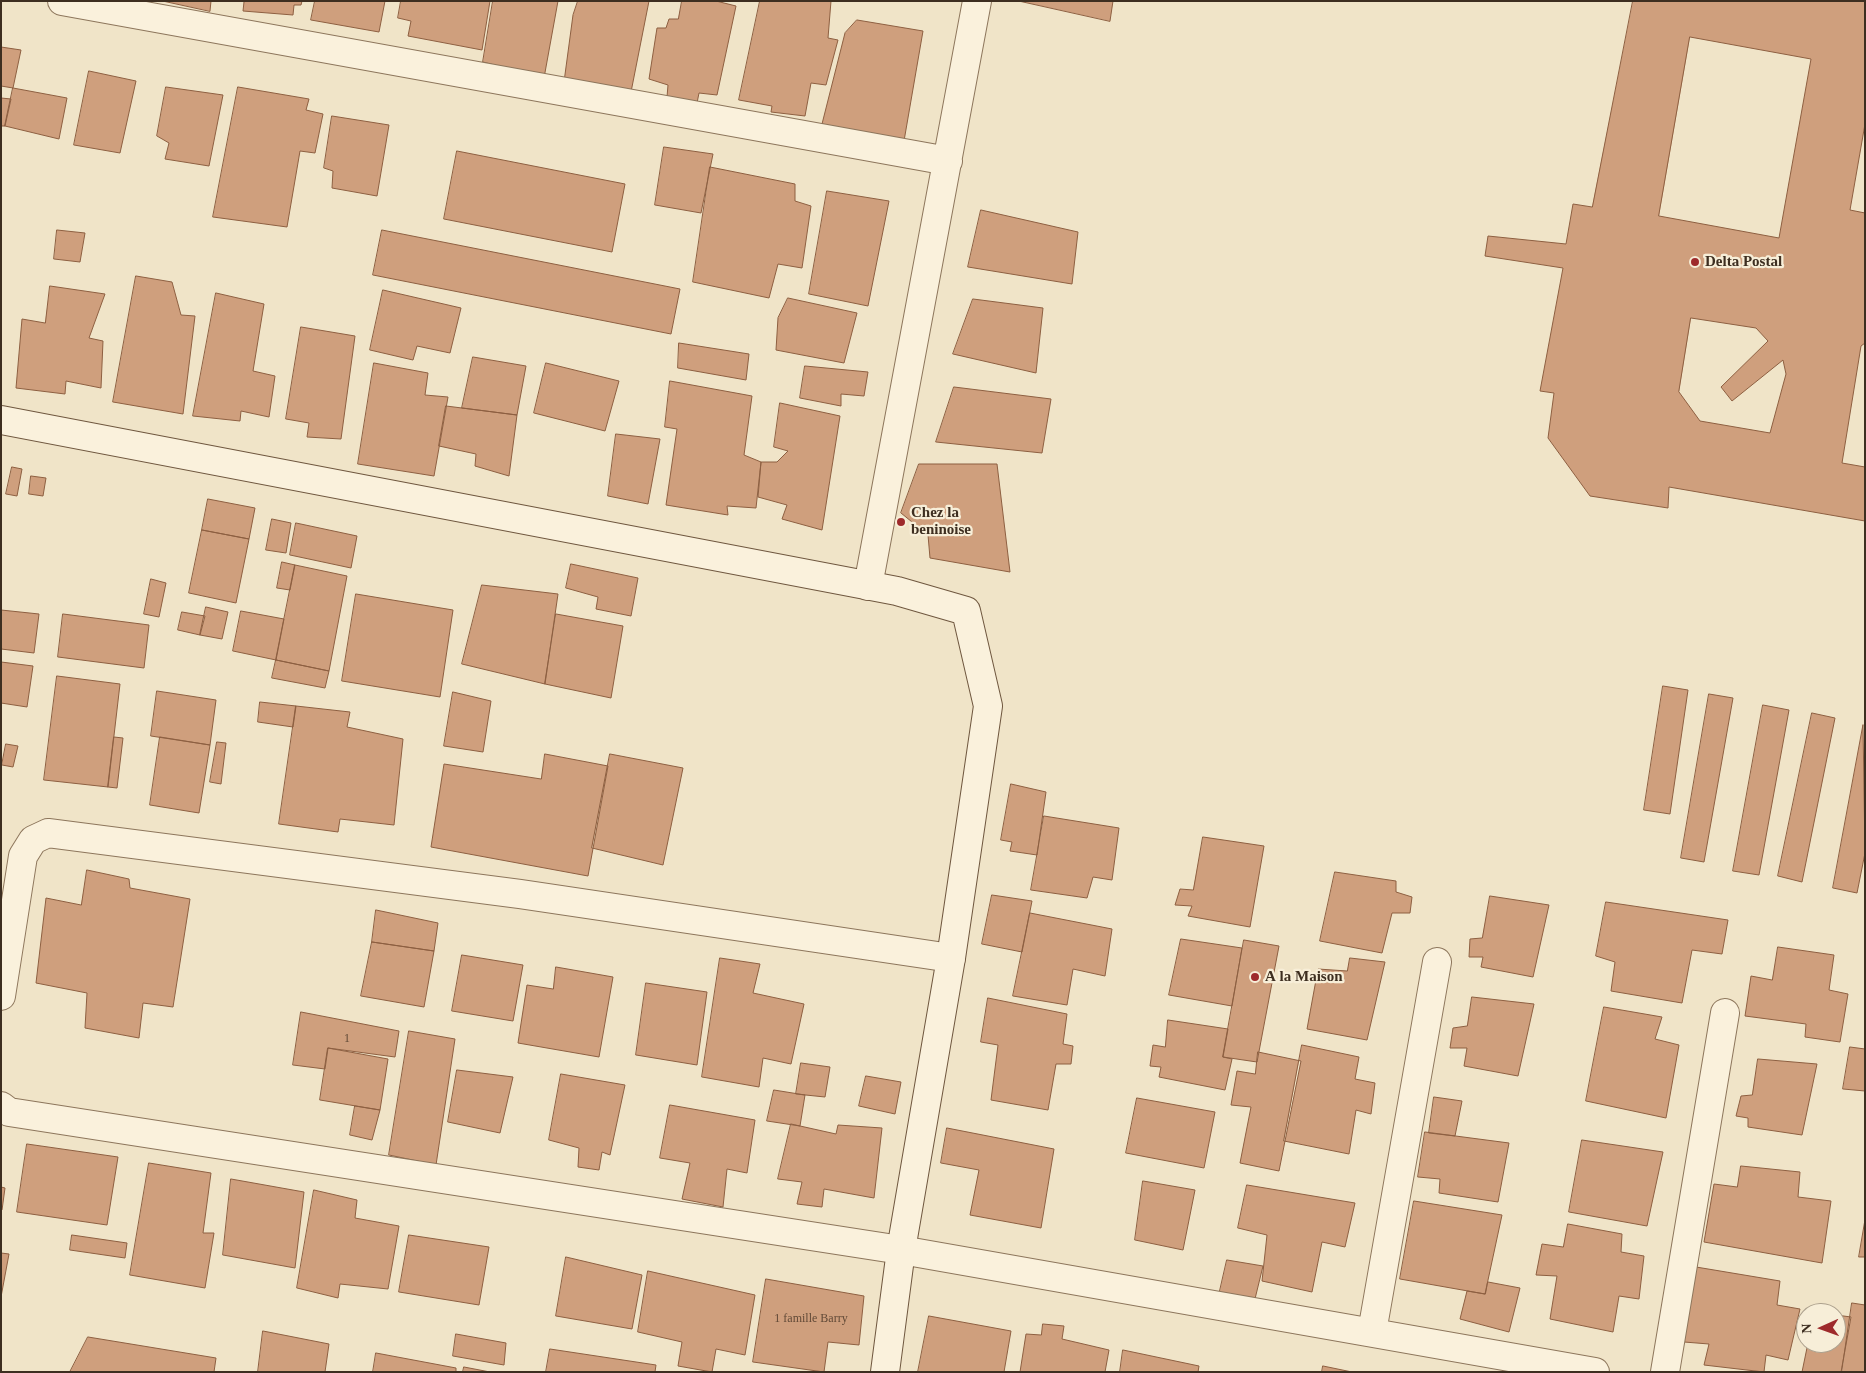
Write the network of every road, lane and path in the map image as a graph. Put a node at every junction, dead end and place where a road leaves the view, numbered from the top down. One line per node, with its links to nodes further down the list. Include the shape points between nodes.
1 (62, 1): 3 (street)
2 (977, 1): 3 (street)
3 (948, 161): 5 (street)
4 (1, 420): 5 (street)
5 (868, 586): 6 (street, via 966,611 986,697 988,706)
6 (951, 958): 8 (street, via 520,894 48,832 33,840 23,856); 11 (street)
7 (1437, 962): 12 (street)
8 (1, 996)
9 (1725, 1013): 15 (street)
10 (1, 1106): 11 (street, via 9,1112)
11 (901, 1250): 12 (street); 13 (street)
12 (1372, 1332): 14 (street)
13 (885, 1372)
14 (1595, 1372)
15 (1665, 1372)

